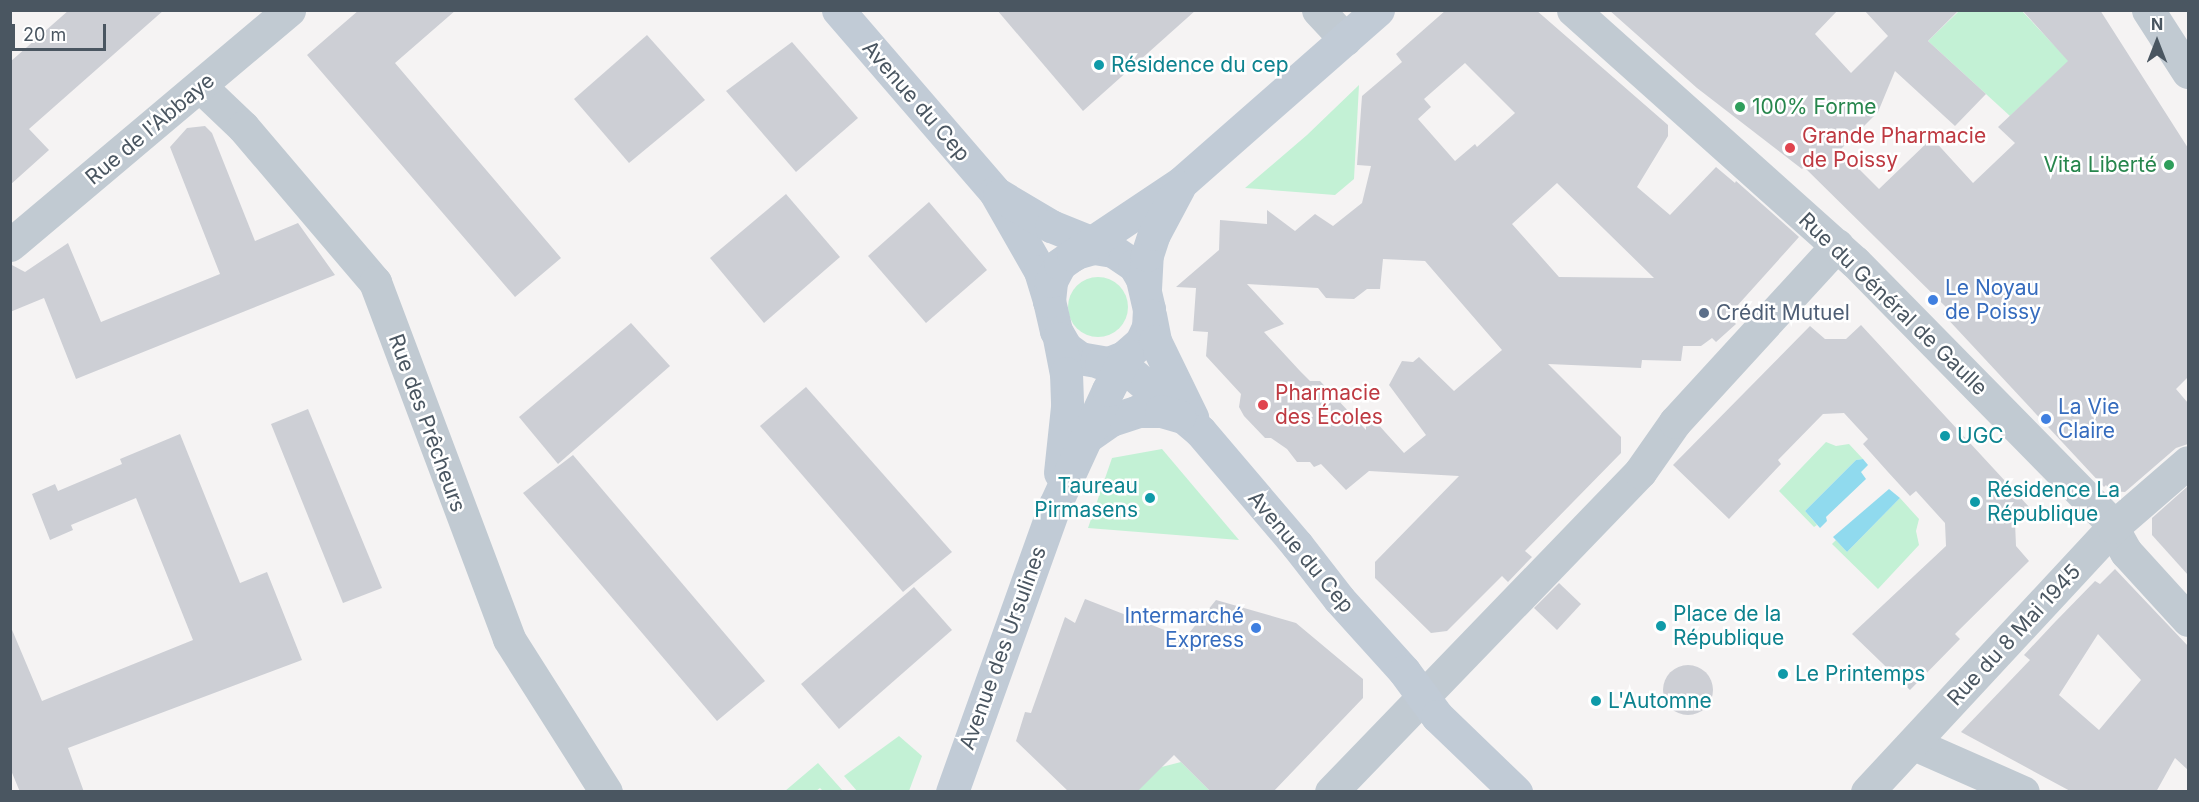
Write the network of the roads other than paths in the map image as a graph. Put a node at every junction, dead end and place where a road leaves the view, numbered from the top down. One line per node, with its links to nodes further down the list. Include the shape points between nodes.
1 (289, 10): 9 (street, Rue de l'Abbaye)
2 (838, 10): 11 (street, Avenue du Cep)
3 (1318, 10): 7 (street)
4 (1378, 10): 7 (street)
5 (1573, 10): 13 (street, Rue du Général de Gaulle)
6 (2148, 10): 8 (street)
7 (1345, 39): 10 (street)
8 (2188, 72)
9 (201, 87): 12 (street, Rue de l'Abbaye); 27 (street, Rue des Prêcheurs, via 243,127 375,282 509,639)
10 (1182, 182): 14 (street); 16 (street, via 1147,255)
11 (995, 192): 14 (street, Avenue du Cep); 15 (street, Avenue du Cep, via 1040,271)
12 (10, 245)
13 (1837, 245): 23 (street, Rue du Général de Gaulle); 25 (street, via 1675,422 1640,472)
14 (1092, 249): 15 (street, via 1054,274); 16 (street, via 1134,265)
15 (1049, 301): 17 (street)
16 (1147, 302): 18 (street, via 1145,336); 19 (street, Avenue du Cep, via 1152,331)
17 (1059, 338): 18 (street, via 1080,358); 22 (street, Avenue des Ursulines, via 1067,407)
18 (1116, 362): 19 (street, Avenue du Cep); 20 (street, Avenue des Ursulines)
19 (1189, 424): 20 (street, via 1161,411 1138,411 1111,420); 25 (street, Avenue du Cep)
20 (1088, 436): 22 (street, Avenue des Ursulines)
21 (2188, 462): 23 (street, Rue du 8 Mai 1945)
22 (1054, 505): 28 (street, Avenue des Ursulines)
23 (2113, 527): 24 (street, Rue du Général de Gaulle, via 2126,552); 26 (street, Rue du 8 Mai 1945)
24 (2188, 620)
25 (1413, 683): 29 (street); 30 (street, via 1437,716)
26 (1914, 744): 31 (street); 32 (street)
27 (606, 792)
28 (952, 792)
29 (1331, 792)
30 (1516, 792)
31 (1867, 792)
32 (2023, 792)

